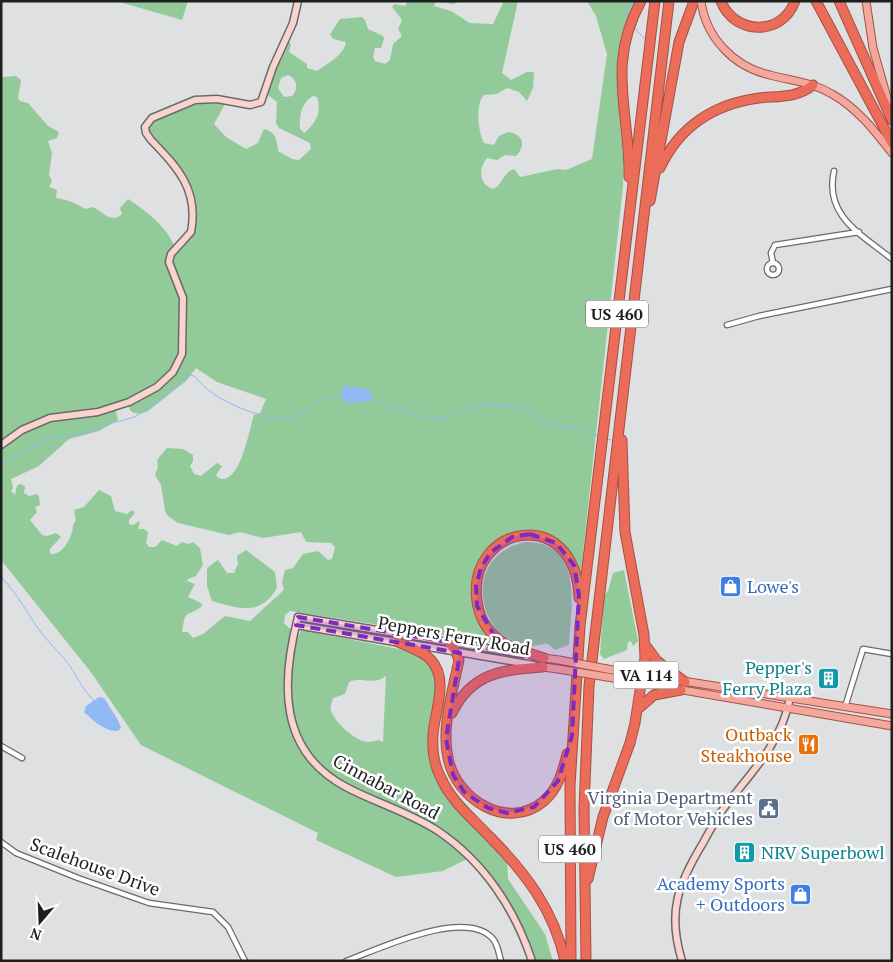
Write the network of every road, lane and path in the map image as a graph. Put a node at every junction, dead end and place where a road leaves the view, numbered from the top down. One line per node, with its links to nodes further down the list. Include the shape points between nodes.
1 (298, 1): 27 (street, via 293,23 261,102 250,105 200,99 152,118 145,127 151,140 185,179 191,204 191,232 171,254 169,262 183,298 183,346 178,366 157,387 129,402 98,412 50,418 22,430)
2 (655, 1): 20 (highway, US 460)
3 (669, 1): 23 (highway, US 460)
4 (694, 1): 18 (highway, via 679,42)
5 (701, 1): 12 (main road, via 706,23 724,49 745,66)
6 (721, 1): 7 (highway, via 724,10 738,23 762,28 785,17)
7 (795, 1)
8 (816, 1): 15 (highway)
9 (839, 1): 14 (highway)
10 (866, 1): 13 (main road, via 873,48)
11 (639, 4): 20 (highway, via 629,26 620,67 629,174)
12 (814, 85): 16 (main road, via 854,109); 18 (highway, via 796,95 739,102 697,120 674,143)
13 (892, 113)
14 (892, 120)
15 (892, 143)
16 (892, 153)
17 (834, 171): 19 (street, via 831,190 835,206)
18 (654, 182): 23 (highway)
19 (859, 232): 21 (street); 22 (street, via 775,245 771,253)
20 (626, 238): 30 (highway, US 460)
21 (892, 259)
22 (773, 263)
23 (637, 272): 26 (highway, US 460)
24 (892, 289): 25 (street)
25 (727, 325)
26 (620, 408): 33 (highway, via 625,532); 50 (highway, US 460, via 588,694)
27 (1, 444)
28 (298, 617): 29 (street, Cinnabar Road); 32 (street, Peppers Ferry Road / VA 114)
29 (296, 625): 31 (street, Peppers Ferry Road / VA 114); 54 (street, Cinnabar Road, via 288,705 294,730 307,754 331,778 420,820 464,852 504,900)
30 (580, 626): 36 (highway, via 576,574 563,549 548,539 530,534 512,537 497,546 485,560 478,577 476,596 480,615 490,632 503,643); 46 (highway, US 460)
31 (398, 642): 34 (street, Peppers Ferry Road / VA 114); 55 (highway, via 426,655 439,674 434,747 436,767 444,786 458,805 524,873 552,920)
32 (449, 642): 34 (highway); 36 (street, Peppers Ferry Road / VA 114)
33 (646, 646): 37 (highway); 38 (highway)
34 (456, 652): 36 (street, Peppers Ferry Road / VA 114); 45 (highway, via 459,660)
35 (892, 654): 40 (street, via 863,649)
36 (544, 662): 37 (main road, Peppers Ferry Road / VA 114, bridge, via 558,669); 37 (main road, Peppers Ferry Road / VA 114, bridge, via 559,660 608,668); 45 (highway, via 500,671 475,683 457,703)
37 (642, 679): 38 (main road, VA 114); 41 (highway)
38 (683, 686): 39 (main road, VA 114); 41 (highway, via 654,695); 42 (main road, VA 114)
39 (790, 698): 40 (main road, VA 114); 42 (street)
40 (846, 707): 43 (main road, VA 114)
41 (638, 708): 50 (highway, via 630,744 603,817)
42 (788, 709): 44 (main road, VA 114); 58 (street, via 774,742 718,817 683,877 674,918)
43 (892, 714)
44 (892, 726)
45 (447, 730): 46 (highway, via 447,757 459,784 480,804 507,813 534,807 549,795 562,772)
46 (572, 736): 56 (highway, US 460)
47 (1, 746): 48 (street)
48 (22, 758)
49 (1, 842): 51 (street, Scalehouse Drive, via 16,853 149,903 213,912 228,926)
50 (584, 897): 57 (highway, US 460)
51 (246, 961)
52 (346, 961): 53 (street, via 438,929 464,926 476,928 494,940)
53 (501, 961)
54 (532, 961)
55 (565, 961)
56 (571, 961)
57 (586, 961)
58 (682, 961)

